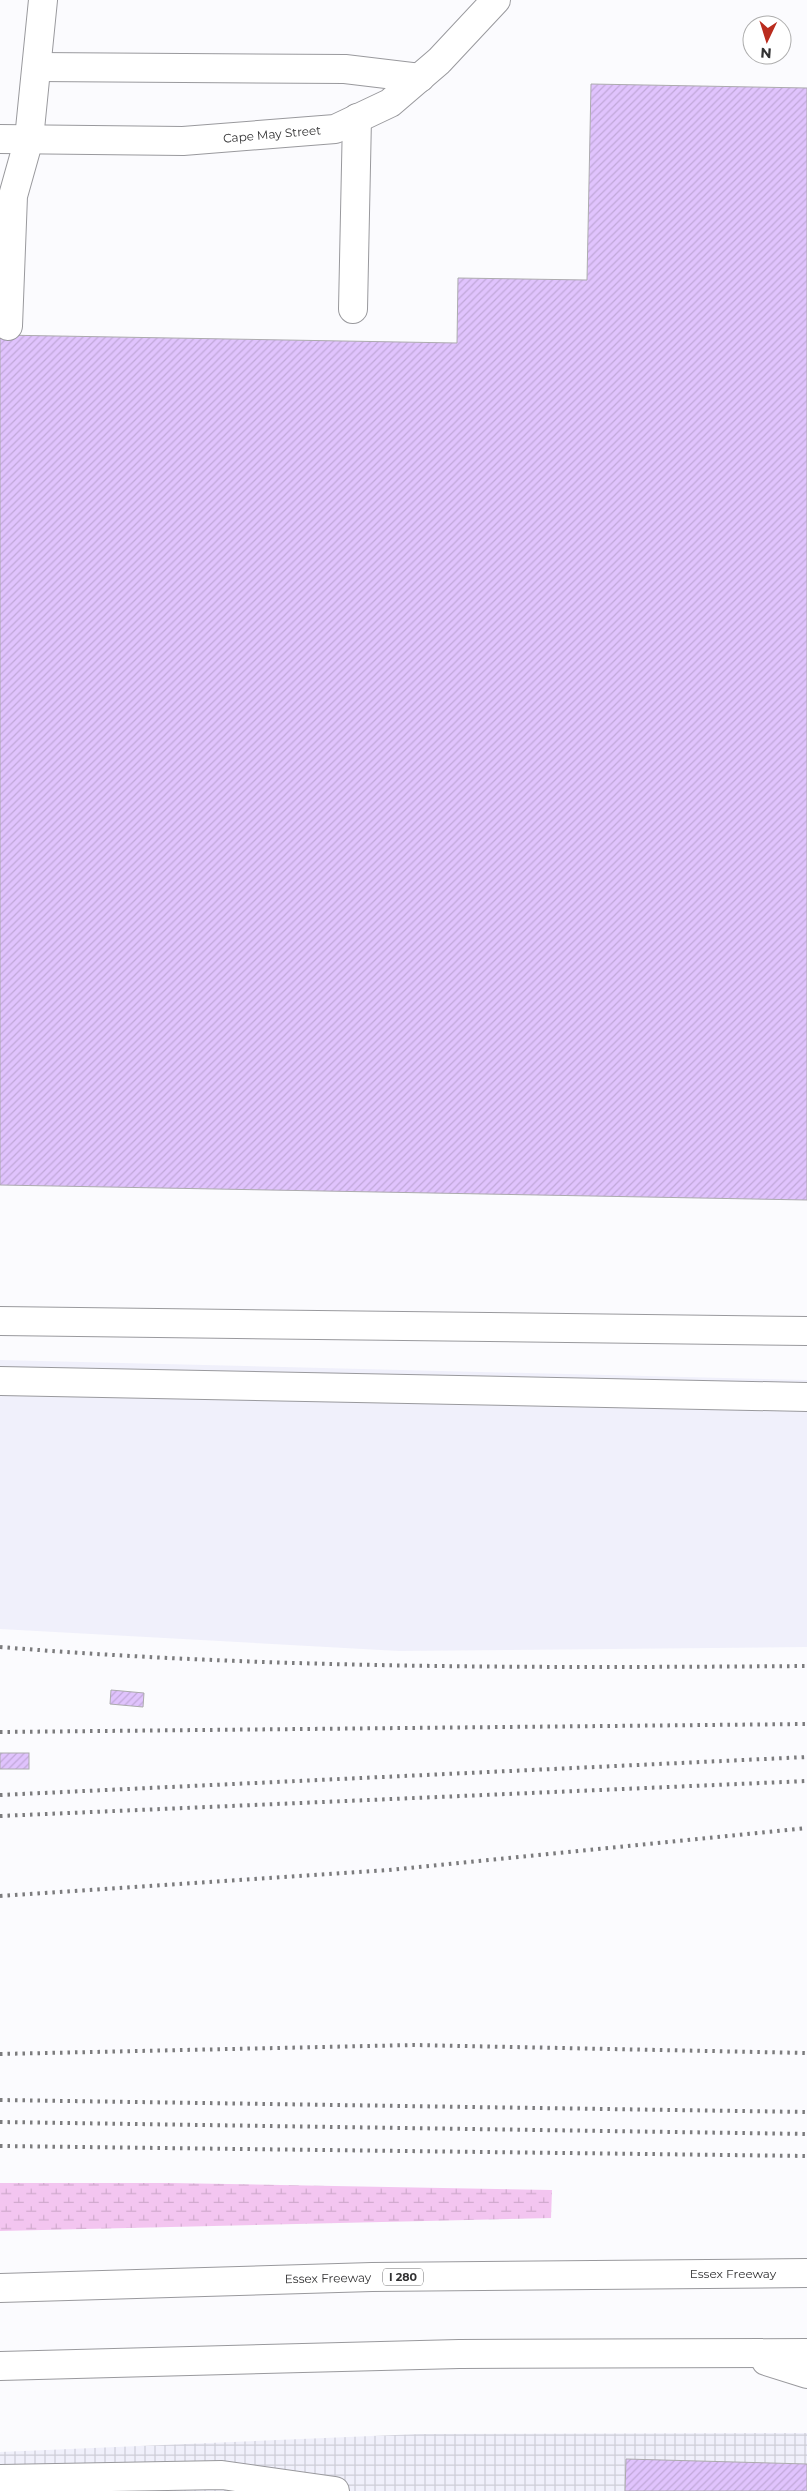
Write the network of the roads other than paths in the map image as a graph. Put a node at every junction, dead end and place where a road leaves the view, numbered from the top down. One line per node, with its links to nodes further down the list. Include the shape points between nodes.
1 (44, 0): 3 (main road)
2 (496, 0): 4 (main road, Cape May Street)
3 (37, 67): 4 (main road, via 345,69); 7 (main road)
4 (420, 78): 5 (main road, Cape May Street, via 390,103)
5 (358, 118): 7 (main road, Cape May Street, via 335,128 183,141); 8 (main road)
6 (0, 139): 7 (main road, Cape May Street)
7 (29, 139): 9 (main road, via 13,196)
8 (353, 309)
9 (8, 326)
10 (0, 1322): 11 (main road)
11 (807, 1331)
12 (0, 1381): 13 (main road)
13 (807, 1397)
14 (807, 2272): 15 (main road, Essex Freeway / I 280, via 362,2277)
15 (0, 2288)
16 (738, 2352): 17 (main road); 18 (main road, via 449,2354); 19 (main road)
17 (807, 2353)
18 (0, 2366)
19 (807, 2374)
20 (0, 2479): 21 (main road, via 222,2475)
21 (334, 2491)

